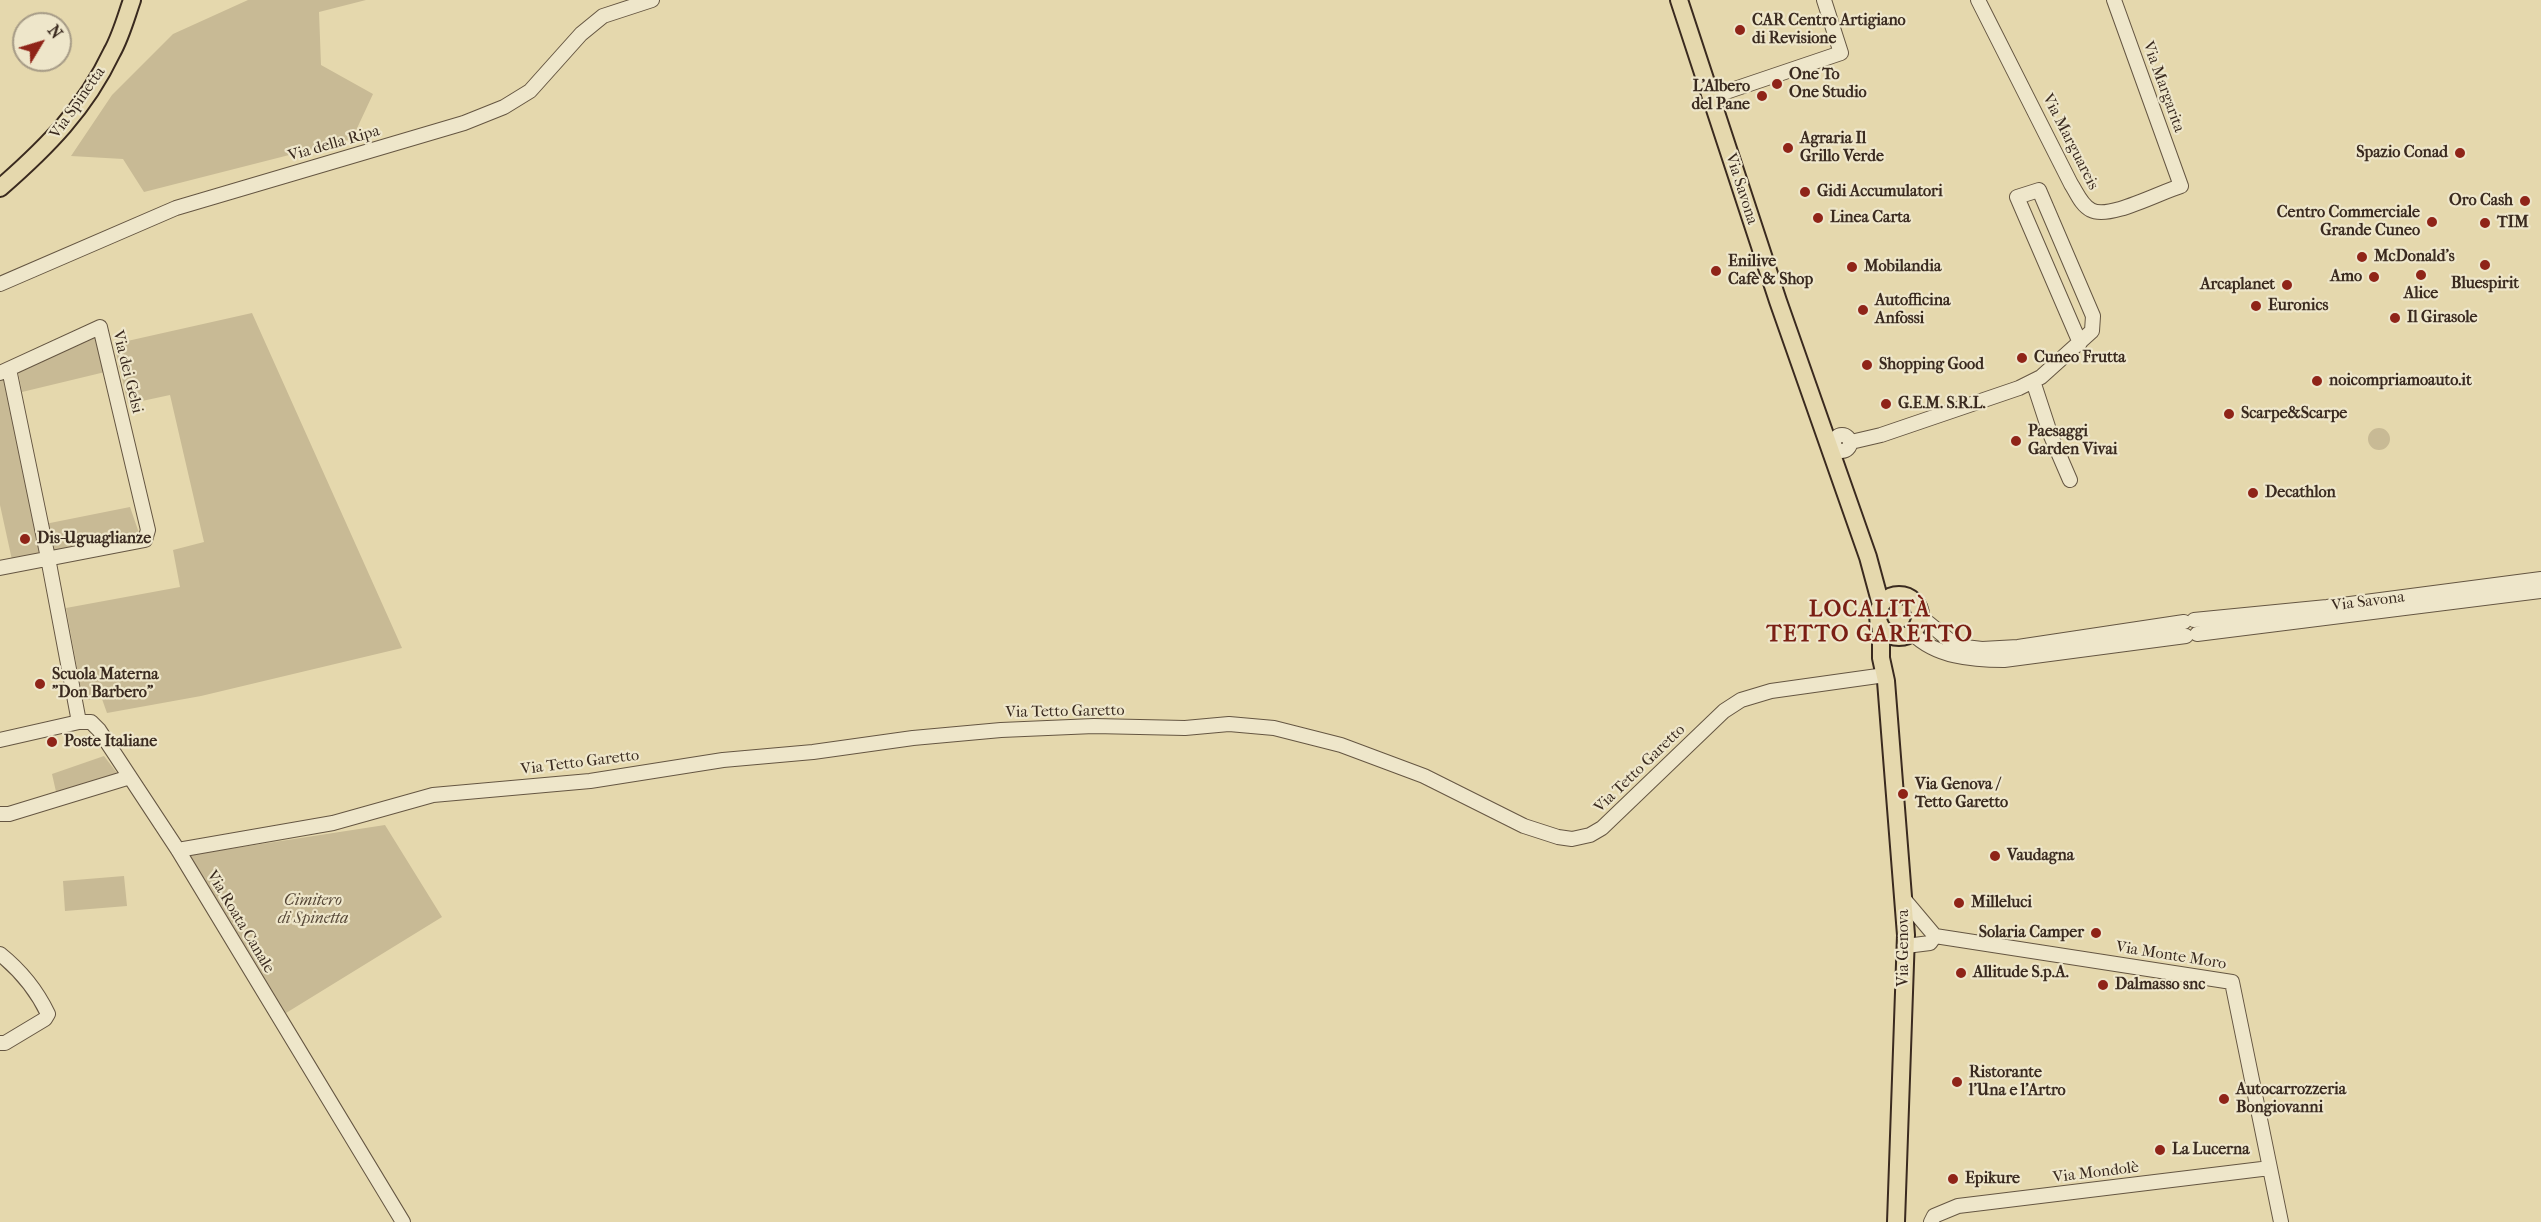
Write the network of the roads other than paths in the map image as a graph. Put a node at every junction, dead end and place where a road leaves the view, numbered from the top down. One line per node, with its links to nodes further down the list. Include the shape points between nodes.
1 (132, 0): 9 (main road, Via Spinetta, via 113,51 94,87 44,150)
2 (652, 0): 10 (street, Via della Ripa, via 603,16 581,34 530,91 499,110 176,208)
3 (1679, 0): 7 (main road, Via Savona)
4 (1824, 0): 7 (street, via 1841,53)
5 (1978, 0): 8 (street, Via Marguareis, via 2084,205 2092,211 2109,213)
6 (2114, 0): 8 (street, Via Margarita)
7 (1711, 97): 14 (main road, Via Savona)
8 (2181, 186)
9 (0, 188)
10 (0, 284)
11 (2080, 344): 11 (street, via 2092,331 2089,305 2039,190 2017,197); 13 (street)
12 (4, 371): 17 (street); 17 (street, Via dei Gelsi, via 100,327 148,530 145,540)
13 (2033, 381): 14 (street, via 1851,442 1844,451); 15 (street)
14 (1831, 446): 16 (main road, Via Savona)
15 (2070, 480)
16 (1868, 557): 21 (main road, Via Savona, via 1889,588); 22 (main road, Via Savona)
17 (48, 558): 18 (street); 28 (street)
18 (0, 568)
19 (2541, 579): 25 (street, Via Savona)
20 (2541, 591): 25 (street, Via Savona)
21 (1898, 594): 22 (main road); 23 (main road, via 1917,603)
22 (1881, 605): 24 (main road)
23 (1921, 617): 25 (street, Via Savona, via 1949,640 1982,649); 26 (main road)
24 (1881, 628): 26 (main road, via 1890,635); 27 (main road, Via Genova)
25 (2191, 628): 26 (street, Via Savona, via 2004,660 1977,660)
26 (1907, 635): 27 (main road, Via Genova, via 1890,658)
27 (1885, 675): 32 (street, Via Tetto Garetto, via 1771,691 1741,700 1724,711 1602,828 1572,839 1524,826 1424,776 1341,745 1274,728 1229,724 1001,730 723,760 590,781 433,795 333,823); 33 (main road, Via Genova)
28 (79, 722): 29 (street); 30 (street, Via Roata Canale, via 90,722 99,730)
29 (0, 740)
30 (130, 777): 31 (street, via 26,810); 32 (street, Via Roata Canale)
31 (0, 814)
32 (178, 850): 39 (street, Via Roata Canale)
33 (1903, 898): 34 (street); 35 (main road, Via Genova)
34 (1931, 931): 35 (street); 38 (street, Via Monte Moro, via 2232,982)
35 (1906, 940): 40 (main road, Via Genova)
36 (0, 954): 37 (street, via 34,990 48,1014)
37 (0, 1043)
38 (2270, 1168): 41 (street, Via Mondolè, via 1958,1206 1934,1216); 42 (street, Via Monte Moro)
39 (403, 1222)
40 (1896, 1222)
41 (1931, 1222)
42 (2281, 1222)

